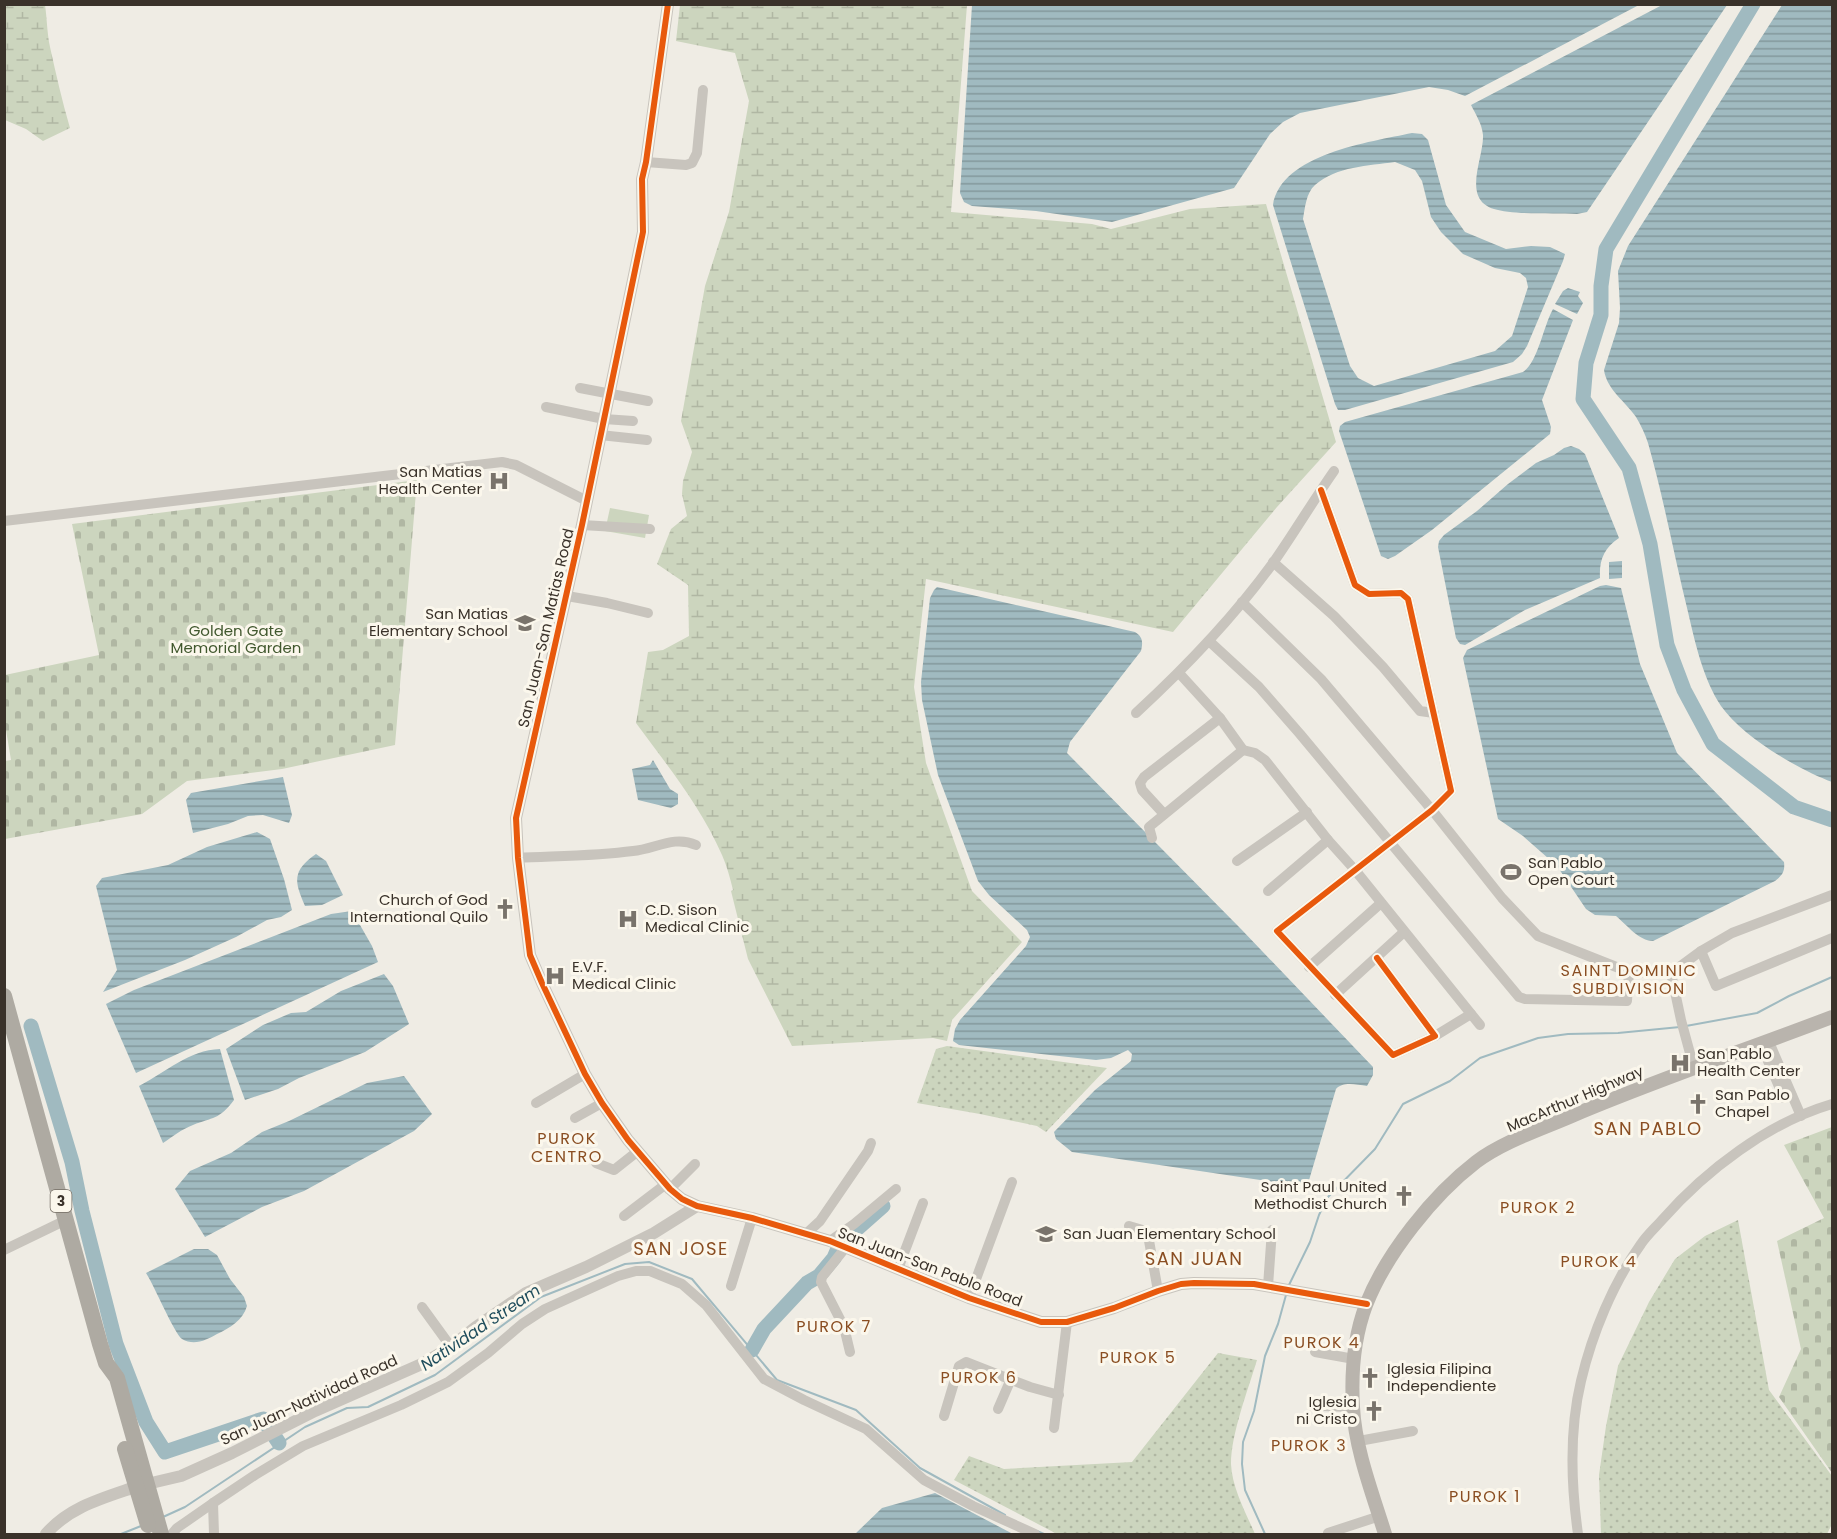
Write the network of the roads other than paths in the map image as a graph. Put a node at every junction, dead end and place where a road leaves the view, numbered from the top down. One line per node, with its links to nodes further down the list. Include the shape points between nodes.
1 (668, 4): 3 (street, San Juan-San Matias Road)
2 (703, 90): 3 (street, via 697,153 692,163)
3 (646, 162): 5 (street, San Juan-San Matias Road, via 642,179 643,232)
4 (580, 388): 5 (street)
5 (609, 393): 6 (street); 8 (street, San Juan-San Matias Road)
6 (648, 401)
7 (546, 407): 8 (street)
8 (604, 419): 9 (street); 10 (street, San Juan-San Matias Road)
9 (633, 421)
10 (600, 435): 11 (street); 14 (street, San Juan-San Matias Road)
11 (647, 440)
12 (1334, 471): 13 (street)
13 (1321, 490): 18 (street); 25 (street, via 1355,585 1369,594 1401,593 1408,599)
14 (587, 501): 15 (street, via 516,465 502,462); 16 (street, San Juan-San Matias Road)
15 (4, 521)
16 (582, 525): 17 (street); 19 (street, San Juan-San Matias Road)
17 (650, 529)
18 (1273, 562): 20 (street); 25 (street, via 1334,616 1420,711)
19 (567, 596): 21 (street); 35 (street, San Juan-San Matias Road, via 516,818)
20 (1242, 602): 22 (street); 28 (street, via 1320,679)
21 (648, 613)
22 (1209, 641): 23 (street); 33 (street, via 1258,687)
23 (1179, 674): 24 (street); 26 (street)
24 (1136, 713)
25 (1434, 713): 28 (street, via 1451,791)
26 (1220, 718): 27 (street); 30 (street, via 1140,783)
27 (1244, 750): 29 (street, via 1265,760); 30 (street)
28 (1432, 810): 33 (street); 46 (street, via 1502,898 1538,936)
29 (1307, 812): 32 (street); 36 (street)
30 (1164, 814): 31 (street, via 1149,828)
31 (1152, 838)
32 (1328, 840): 37 (street); 38 (street)
33 (1391, 843): 37 (street); 46 (street, via 1521,998 1627,1001)
34 (696, 845): 35 (street, via 677,841 635,851)
35 (518, 858): 57 (street, San Juan-San Matias Road, via 530,955)
36 (1237, 861)
37 (1355, 870): 40 (street); 45 (street, via 1277,931)
38 (1268, 891)
39 (1833, 895): 43 (street, via 1732,933)
40 (1381, 903): 41 (street); 45 (street)
41 (1404, 932): 44 (street); 51 (street)
42 (1833, 938): 43 (street, via 1716,986)
43 (1701, 951): 47 (street)
44 (1377, 958): 48 (street); 54 (street)
45 (1309, 967): 48 (street)
46 (1629, 972): 47 (street)
47 (1671, 973): 56 (street)
48 (1335, 995): 54 (street, via 1393,1055)
49 (4, 996): 50 (highway, 3)
50 (7, 1014): 74 (highway, 3)
51 (1471, 1014): 53 (street); 54 (street)
52 (1833, 1017): 55 (main road, MacArthur Highway)
53 (1480, 1025)
54 (1435, 1036)
55 (1765, 1043): 56 (main road, MacArthur Highway); 61 (street)
56 (1694, 1068): 85 (main road, MacArthur Highway, via 1530,1134 1478,1161 1438,1197 1396,1250)
57 (585, 1074): 58 (street, San Juan-San Matias Road); 59 (street)
58 (602, 1102): 62 (street); 64 (street, San Juan-San Matias Road)
59 (536, 1103)
60 (1833, 1104): 61 (street)
61 (1801, 1116): 112 (street, via 1750,1142 1686,1192 1641,1243 1616,1287 1581,1381 1574,1420)
62 (575, 1118)
63 (871, 1143): 77 (street, via 820,1221)
64 (638, 1151): 65 (street, via 614,1170); 68 (street, San Juan-San Matias Road)
65 (596, 1163)
66 (695, 1164): 68 (street)
67 (1012, 1182): 84 (street)
68 (668, 1187): 71 (street, San Juan-San Matias Road); 72 (street)
69 (896, 1189): 78 (street, via 854,1224)
70 (923, 1203): 80 (street)
71 (697, 1206): 73 (street, San Juan-San Pablo Road); 88 (street, San Juan-Natividad Road, via 643,1238 526,1293)
72 (624, 1216)
73 (752, 1218): 77 (street, San Juan-San Pablo Road); 81 (street)
74 (66, 1220): 79 (street); 101 (highway, 3, via 106,1363 105,1377)
75 (1129, 1226): 83 (street, via 1146,1230)
76 (1272, 1230): 82 (street)
77 (807, 1233): 78 (street, San Juan-San Pablo Road)
78 (838, 1244): 80 (street, San Juan-San Pablo Road); 90 (street, via 820,1282 844,1327)
79 (4, 1250)
80 (898, 1269): 84 (street, San Juan-San Pablo Road)
81 (731, 1286)
82 (1274, 1287): 83 (street, San Juan-San Pablo Road, via 1194,1283); 85 (street, San Juan-San Pablo Road)
83 (1158, 1291): 87 (street, San Juan-San Pablo Road)
84 (969, 1298): 87 (street, San Juan-San Pablo Road, via 1035,1320)
85 (1366, 1304): 91 (main road, MacArthur Highway)
86 (422, 1307): 88 (street)
87 (1067, 1322): 93 (street)
88 (451, 1347): 101 (street, San Juan-Natividad Road, via 232,1453)
89 (1315, 1352): 91 (street)
90 (850, 1353)
91 (1354, 1359): 95 (main road, MacArthur Highway)
92 (1011, 1379): 93 (street); 96 (street); 97 (street, via 962,1363)
93 (1059, 1395): 98 (street)
94 (1320, 1406): 95 (street)
95 (1353, 1407): 100 (main road, MacArthur Highway)
96 (998, 1409)
97 (944, 1416)
98 (1054, 1428)
99 (1413, 1431): 100 (street)
100 (1359, 1441): 103 (main road, MacArthur Highway)
101 (143, 1491): 105 (street, San Juan-Natividad Road, via 77,1508); 106 (highway, 3); 107 (highway, 3)
102 (213, 1503): 108 (street); 109 (street); 110 (street, via 303,1446 448,1382 545,1309 618,1276 650,1271 682,1284 706,1305 764,1379 866,1429 924,1480)
103 (1380, 1516): 104 (street); 111 (main road, MacArthur Highway)
104 (1328, 1533)
105 (46, 1534)
106 (151, 1534)
107 (161, 1534)
108 (172, 1534)
109 (214, 1534)
110 (1035, 1534)
111 (1385, 1534)
112 (1578, 1534)

